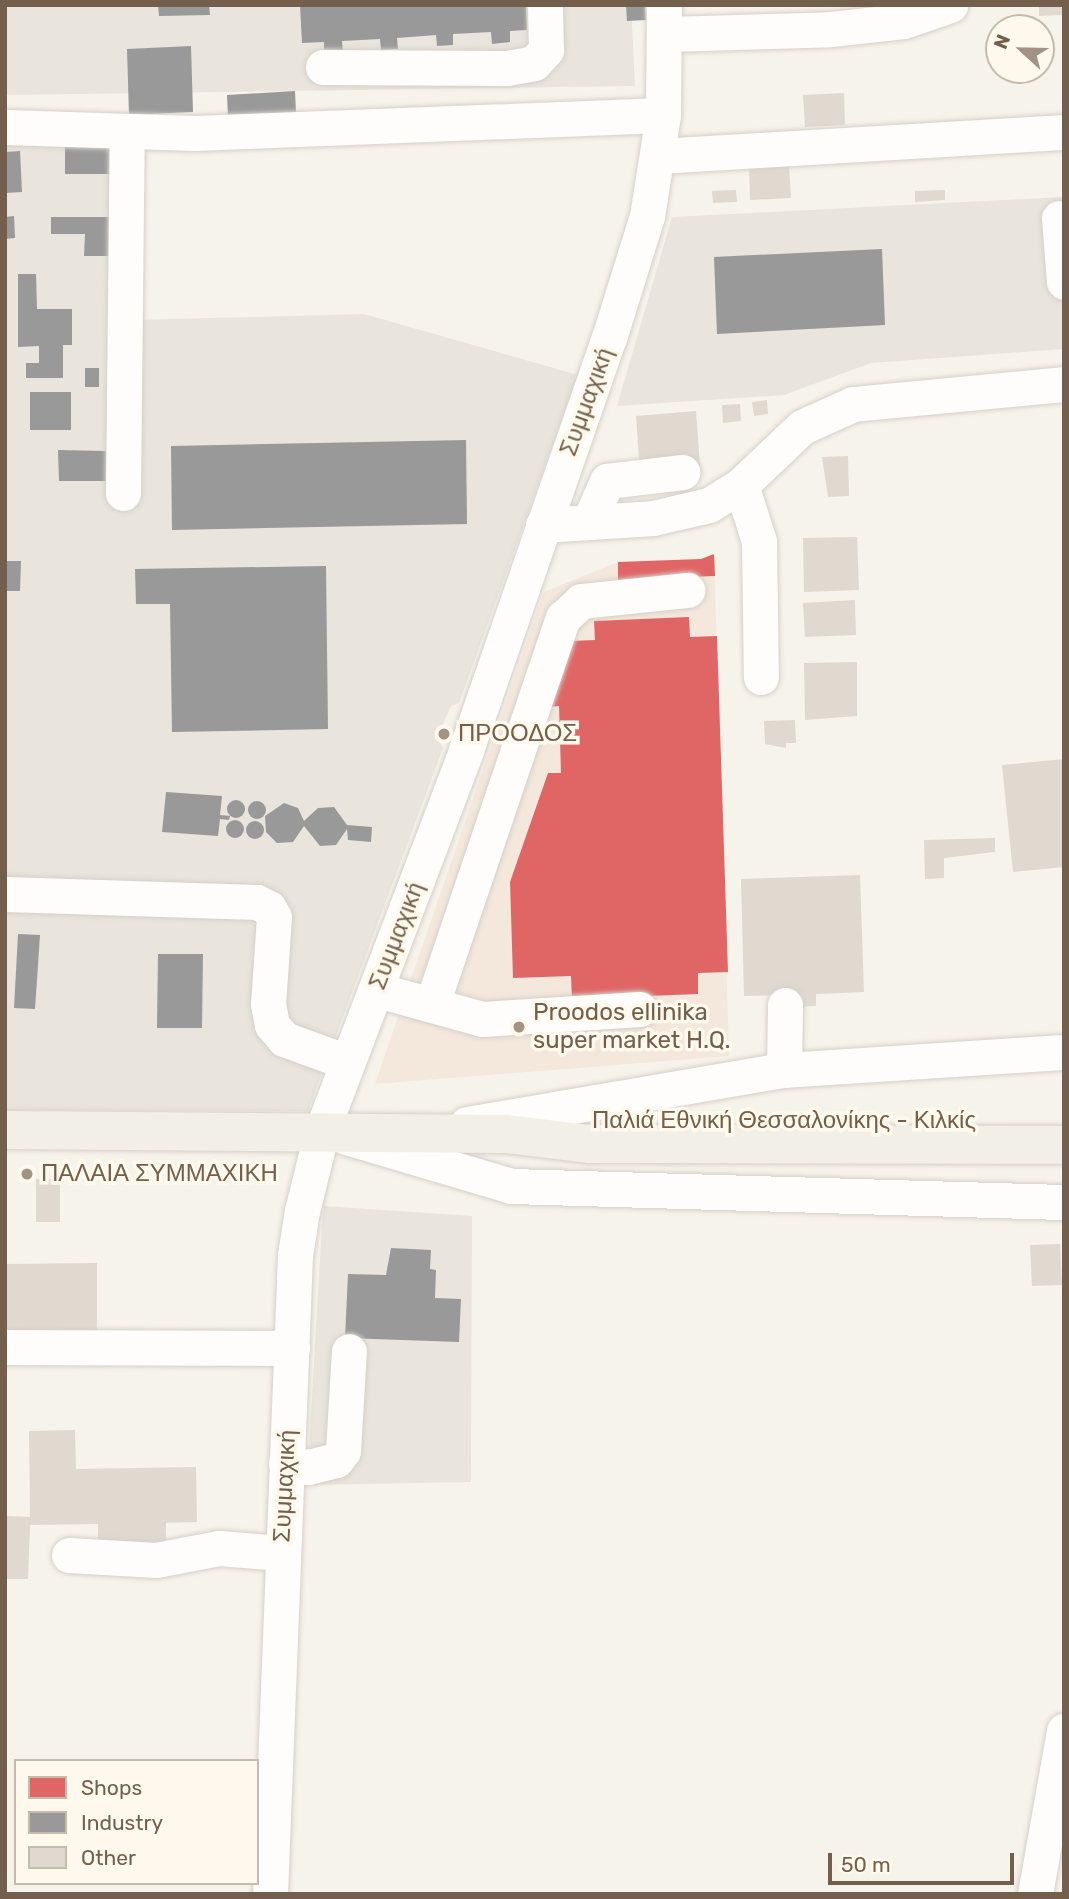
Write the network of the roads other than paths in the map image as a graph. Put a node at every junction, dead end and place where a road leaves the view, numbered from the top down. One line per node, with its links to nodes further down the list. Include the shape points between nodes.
1 (545, 5): 4 (street, via 546,50)
2 (950, 5): 3 (street, via 904,21 831,29)
3 (665, 20): 6 (street, Συμμαχική)
4 (534, 63): 5 (street, via 507,68); 7 (street)
5 (323, 67)
6 (663, 115): 7 (street); 11 (street, Συμμαχική)
7 (539, 122): 9 (street)
8 (5, 127): 9 (street)
9 (127, 132): 17 (street)
10 (1064, 132): 11 (street)
11 (659, 156): 19 (street, Συμμαχική, via 647,216 610,338)
12 (1059, 218): 13 (street)
13 (1064, 282)
14 (1064, 384): 16 (street, via 853,404 802,427)
15 (682, 472): 18 (street, via 607,481)
16 (741, 485): 18 (street, via 681,515); 21 (street, via 758,541)
17 (122, 493)
18 (589, 522): 19 (street)
19 (543, 525): 22 (street, Συμμαχική)
20 (687, 590): 23 (street, via 571,605 559,626)
21 (761, 677)
22 (466, 750): 23 (street); 25 (street, Συμμαχική)
23 (515, 765): 26 (street)
24 (5, 894): 30 (street, via 257,902 274,917 268,1004 272,1025 284,1039)
25 (377, 990): 26 (street); 30 (street, Συμμαχική)
26 (432, 1004): 28 (street, via 482,1020)
27 (785, 1005): 31 (street)
28 (640, 1009)
29 (1064, 1052): 31 (street)
30 (347, 1062): 34 (street, Συμμαχική)
31 (784, 1070): 35 (street)
32 (1064, 1118): 36 (main road, Παλιά Εθνική Θεσσαλονίκης - Κιλκίς, via 588,1121)
33 (5, 1130): 34 (main road, Παλιά Εθνική Θεσσαλονίκης - Κιλκίς)
34 (322, 1130): 35 (main road, Παλιά Εθνική Θεσσαλονίκης - Κιλκίς); 38 (street, via 511,1186); 40 (street, Συμμαχική, via 295,1255)
35 (418, 1132): 36 (main road, Παλιά Εθνική Θεσσαλονίκης - Κιλκίς)
36 (506, 1134): 37 (main road, Παλιά Εθνική Θεσσαλονίκης - Κιλκίς, via 590,1144)
37 (1064, 1145)
38 (1064, 1202)
39 (5, 1347): 40 (street)
40 (292, 1348): 42 (street, Συμμαχική)
41 (349, 1351): 42 (street, via 343,1451 336,1460 308,1467)
42 (286, 1463): 43 (street, Συμμαχική)
43 (282, 1553): 44 (street, via 219,1548 156,1560); 46 (street, Συμμαχική)
44 (69, 1555)
45 (1064, 1731): 47 (street)
46 (270, 1894)
47 (1035, 1894)

